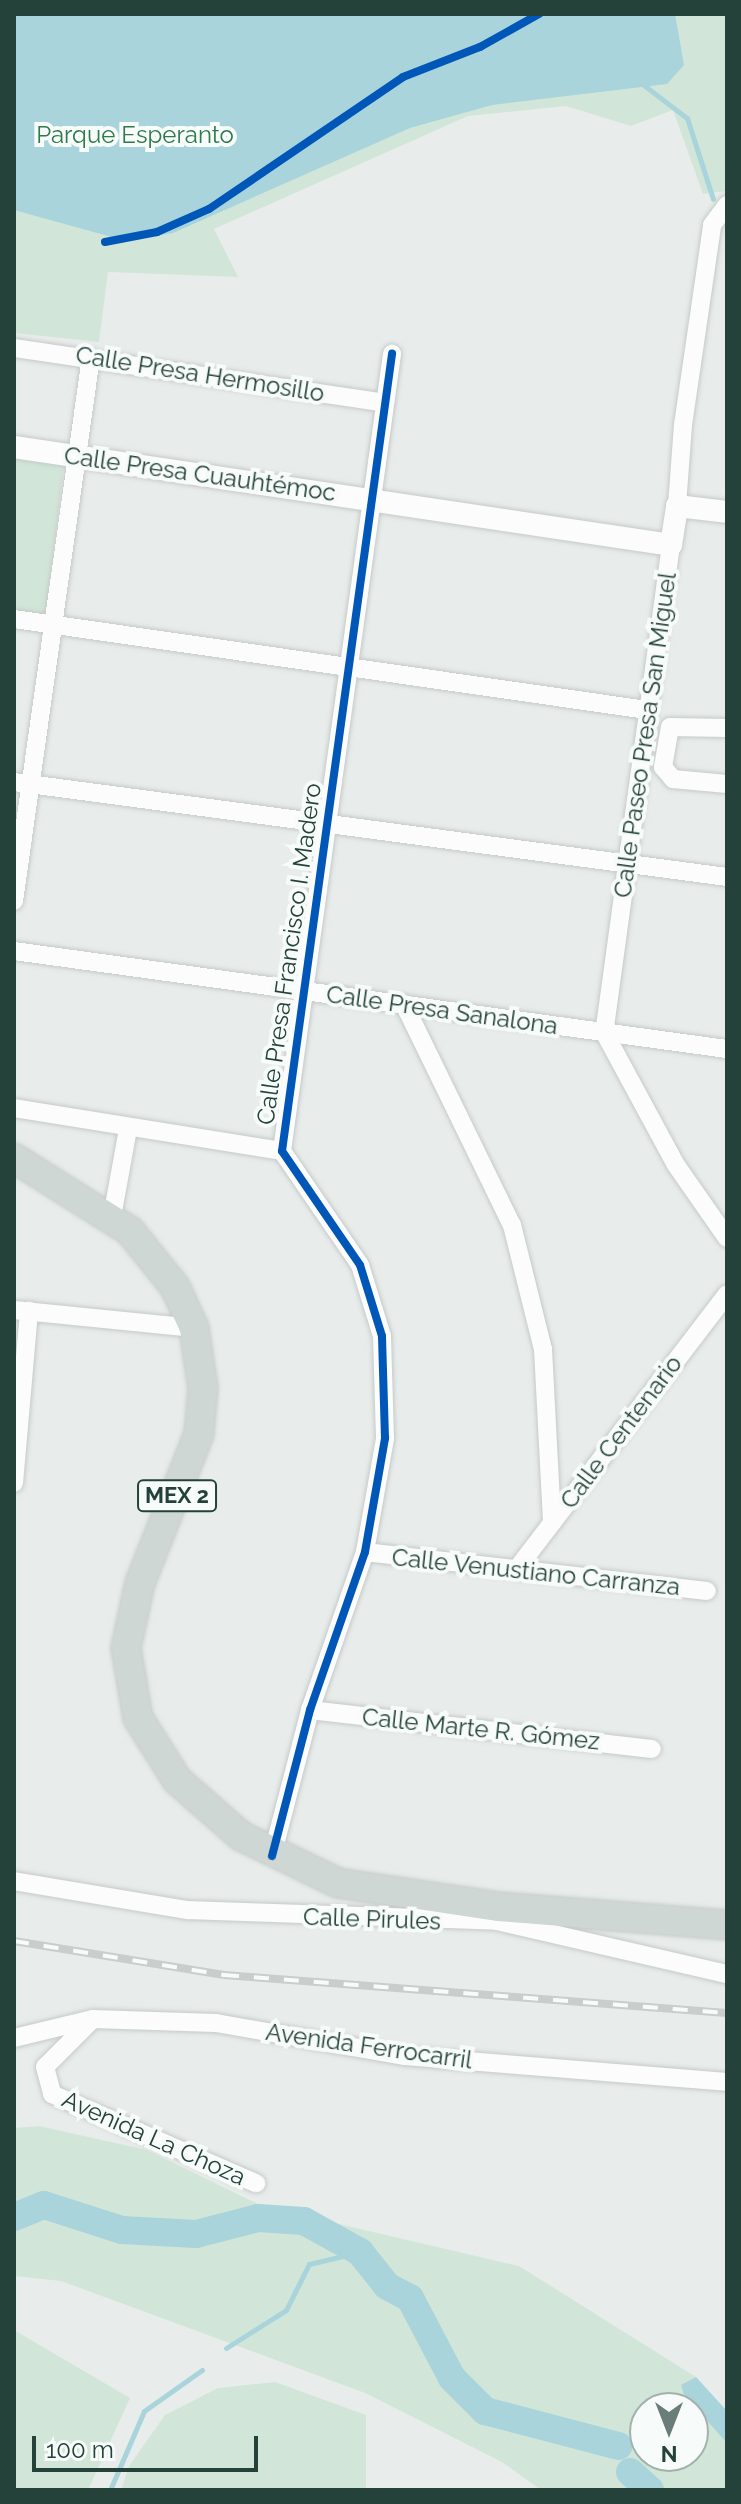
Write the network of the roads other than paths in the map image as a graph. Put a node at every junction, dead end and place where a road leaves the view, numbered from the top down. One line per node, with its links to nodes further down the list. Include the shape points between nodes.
1 (727, 205): 9 (street, Calle Paseo Presa San Miguel, via 712,225 683,425)
2 (14, 348): 4 (street, Calle Presa Hermosillo)
3 (392, 354): 5 (street, Calle Presa Francisco I. Madero)
4 (91, 357): 5 (street, Calle Presa Hermosillo); 7 (street)
5 (385, 403): 8 (street, Calle Presa Francisco I. Madero)
6 (14, 447): 7 (street, Calle Presa Cuauhtémoc)
7 (78, 456): 8 (street, Calle Presa Cuauhtémoc); 13 (street)
8 (372, 499): 11 (street, Calle Presa Cuauhtémoc); 14 (street, Calle Presa Francisco I. Madero)
9 (677, 506): 10 (street); 11 (street, Calle Paseo Presa San Miguel)
10 (727, 512)
11 (671, 545): 15 (street, Calle Paseo Presa San Miguel)
12 (14, 619): 13 (street)
13 (53, 625): 14 (street); 19 (street)
14 (349, 667): 15 (street); 21 (street, Calle Presa Francisco I. Madero)
15 (647, 710): 17 (street, Calle Paseo Presa San Miguel)
16 (727, 728): 18 (street, via 677,723 670,727)
17 (643, 746): 18 (street); 22 (street, Calle Paseo Presa San Miguel)
18 (666, 749): 20 (street, via 663,767 669,778)
19 (22, 783): 21 (street); 24 (street)
20 (727, 784)
21 (327, 824): 22 (street); 26 (street, Calle Presa Francisco I. Madero)
22 (627, 864): 23 (street); 28 (street, Calle Paseo Presa San Miguel)
23 (727, 877)
24 (14, 901)
25 (14, 951): 26 (street, Calle Presa Sanalona)
26 (304, 991): 27 (street, Calle Presa Sanalona); 32 (street, Calle Presa Francisco I. Madero)
27 (404, 1004): 28 (street, Calle Presa Sanalona); 40 (street, via 484,1159 526,1274 550,1403)
28 (604, 1032): 29 (street, Calle Presa Sanalona); 35 (street, via 676,1165)
29 (727, 1049)
30 (14, 1108): 31 (street)
31 (128, 1129): 32 (street); 34 (street)
32 (282, 1151): 41 (street, Calle Presa Francisco I. Madero, via 360,1265 382,1336 385,1438)
33 (14, 1158): 34 (main road, MEX 2)
34 (112, 1217): 38 (main road, MEX 2, via 162,1268)
35 (727, 1238)
36 (727, 1294): 40 (street, Calle Centenario)
37 (21, 1310): 38 (street); 39 (street)
38 (194, 1328): 46 (main road, MEX 2, via 203,1388 199,1434 133,1606 126,1648 129,1692 148,1737 177,1780 217,1818)
39 (14, 1483)
40 (552, 1523): 42 (street, Calle Centenario)
41 (365, 1552): 42 (street, Calle Venustiano Carranza); 44 (street, Calle Presa Francisco I. Madero)
42 (516, 1570): 43 (street, Calle Venustiano Carranza)
43 (707, 1591)
44 (310, 1710): 45 (street, Calle Marte R. Gómez); 46 (street, Calle Presa Francisco I. Madero)
45 (652, 1749)
46 (272, 1856): 48 (main road, MEX 2, via 368,1891)
47 (14, 1881): 48 (street, Calle Pirules, via 188,1910)
48 (498, 1914): 49 (main road, MEX 2); 50 (street, Calle Pirules)
49 (727, 1925)
50 (727, 1974)
51 (93, 2019): 52 (street, Avenida Ferrocarril); 53 (street, Avenida Ferrocarril, via 216,2023 405,2056); 54 (street, Avenida La Choza, via 45,2067 52,2094)
52 (14, 2038)
53 (727, 2082)
54 (256, 2183)

